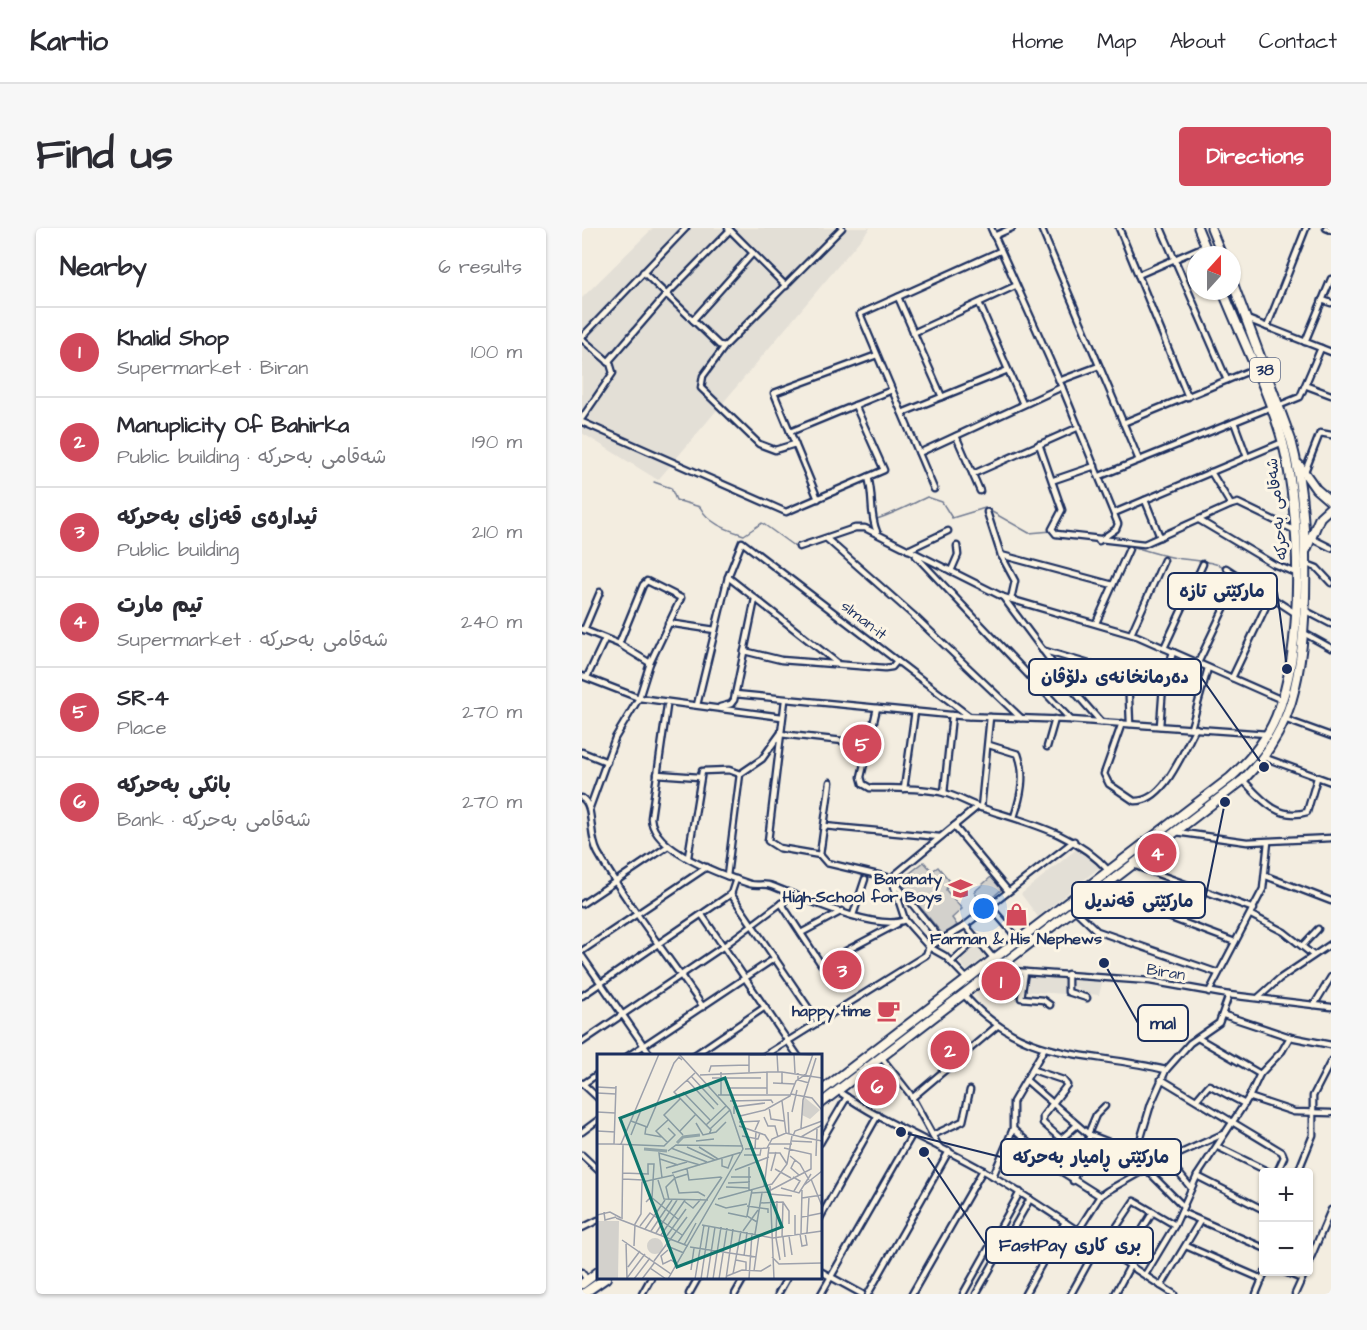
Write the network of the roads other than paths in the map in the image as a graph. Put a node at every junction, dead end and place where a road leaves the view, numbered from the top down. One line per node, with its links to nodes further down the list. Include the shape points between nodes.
1 (686, 228): 21 (street)
2 (842, 228): 24 (street)
3 (991, 228): 14 (street)
4 (1012, 228): 14 (street)
5 (1041, 228): 44 (street)
6 (1119, 228): 22 (street)
7 (1161, 228): 20 (street)
8 (1198, 228): 15 (main road)
9 (1211, 228): 16 (main road)
10 (1306, 228): 35 (street)
11 (1326, 228): 13 (street)
12 (729, 229): 18 (street); 26 (street)
13 (1331, 230)
14 (994, 236): 17 (street)
15 (1205, 246)
16 (1218, 246)
17 (1000, 251): 25 (street); 27 (street)
18 (753, 253): 24 (street); 34 (street)
19 (1187, 254): 20 (street)
20 (1175, 259): 22 (street); 47 (street)
21 (643, 272): 26 (street); 37 (street)
22 (1138, 275): 54 (street)
23 (1331, 279): 30 (street)
24 (786, 286): 39 (street)
25 (1015, 286): 31 (street); 48 (street)
26 (666, 295): 34 (street); 43 (street)
27 (898, 297): 36 (street); 42 (street, via 860,314)
28 (1227, 300): 45 (main road, شەقامی بەحرکە / 38)
29 (1240, 300): 33 (main road, شەقامی بەحرکە / 38)
30 (1322, 300): 32 (street); 38 (street)
31 (979, 303): 36 (street); 46 (street)
32 (1331, 303)
33 (1247, 319): 35 (street); 57 (main road, شەقامی بەحرکە / 38)
34 (693, 320): 39 (street, via 719,345)
35 (1268, 327): 38 (street)
36 (913, 333): 53 (street)
37 (582, 338): 43 (street)
38 (1305, 342): 40 (street)
39 (725, 346): 68 (street, via 703,376 701,388 759,444 775,450)
40 (1321, 348): 41 (street); 49 (street)
41 (1331, 352)
42 (877, 355): 51 (street); 64 (street, via 774,393)
43 (608, 362): 60 (street, via 613,368 612,378)
44 (1099, 366): 48 (street); 62 (street)
45 (1254, 369): 47 (street); 58 (main road, شەقامی بەحرکە / 38)
46 (1008, 370): 53 (street); 55 (street)
47 (1227, 380): 54 (street)
48 (1059, 381): 50 (street)
49 (1307, 386): 52 (street); 57 (street, via 1295,401)
50 (1062, 387): 55 (street); 63 (street)
51 (892, 390): 56 (street); 59 (street)
52 (1331, 395)
53 (942, 397): 59 (street)
54 (1188, 397): 62 (street)
55 (1023, 404): 66 (street)
56 (855, 405): 64 (street); 79 (street, via 884,470)
57 (1278, 406): 73 (main road, شەقامی بەحرکە / 38)
58 (1269, 408): 61 (street); 67 (main road, شەقامی بەحرکە / 38)
59 (902, 413): 70 (street)
60 (582, 420): 83 (street, via 786,512)
61 (1234, 422): 71 (street); 72 (street)
62 (1123, 423): 72 (street)
63 (1078, 427): 69 (street); 74 (street)
64 (790, 432): 68 (street)
65 (1331, 435): 77 (street, via 1320,433)
66 (956, 436): 70 (street); 76 (street)
67 (1282, 442): 71 (street); 92 (main road, شەقامی بەحرکە / 38)
68 (795, 444): 83 (street)
69 (1039, 444): 76 (street); 80 (street)
70 (919, 453): 81 (street)
71 (1247, 457): 75 (street)
72 (1139, 460): 78 (street)
73 (1296, 461): 77 (main road, 38); 106 (main road, شەقامی بەحرکە / 38)
74 (1095, 466): 78 (street); 80 (street)
75 (1211, 472): 84 (street); 86 (street)
76 (973, 474): 82 (street)
77 (1304, 474): 85 (main road, 38)
78 (1100, 476): 89 (street)
79 (868, 477): 83 (street); 93 (street)
80 (1054, 480): 97 (street, via 1062,510 1052,529 1056,534)
81 (934, 489)
82 (980, 491)
83 (818, 499)
84 (1145, 500): 89 (street); 94 (street)
85 (1331, 502)
86 (1231, 505): 90 (street); 92 (street, via 1238,503)
87 (1331, 507): 95 (main road, 38, via 1320,517)
88 (987, 512): 104 (street)
89 (1114, 513): 97 (street, via 1116,529)
90 (1199, 520): 94 (street); 110 (street, via 1273,564)
91 (948, 531): 102 (street)
92 (1296, 531): 110 (main road, شەقامی بەحرکە / 38)
93 (878, 533): 96 (street, via 860,527); 102 (street)
94 (1160, 537): 97 (street, via 1144,544)
95 (1311, 538): 100 (street); 106 (main road, 38)
96 (827, 539): 99 (street); 160 (street)
97 (1099, 541)
98 (957, 546): 109 (street)
99 (799, 547)
100 (1331, 548)
101 (1129, 549): 114 (street)
102 (908, 550): 103 (street)
103 (914, 554): 109 (street); 163 (street)
104 (1001, 555): 114 (street); 119 (street, via 1015,581)
105 (1164, 560): 128 (street)
106 (1304, 560): 113 (street); 120 (main road, شەقامی بەحرکە / 38)
107 (1203, 564): 131 (street)
108 (1226, 568): 112 (street)
109 (951, 572): 116 (street)
110 (1296, 573): 121 (main road, شەقامی بەحرکە / 38)
111 (728, 577): 117 (street); 126 (street); 137 (street, slman-it, via 739,545 746,543)
112 (1239, 577): 118 (street); 140 (street)
113 (1331, 584)
114 (1113, 585): 123 (street)
115 (600, 592): 125 (street)
116 (1003, 597): 119 (street); 133 (street)
117 (755, 598): 134 (street); 138 (street)
118 (1270, 598): 121 (street); 144 (street)
119 (1011, 599): 123 (street)
120 (1303, 609): 124 (street); 127 (main road, شەقامی بەحرکە / 38)
121 (1295, 613): 136 (main road, شەقامی بەحرکە / 38)
122 (668, 623): 126 (street); 130 (street, via 681,598 647,581); 139 (street)
123 (1096, 623): 128 (street)
124 (1331, 624)
125 (583, 630): 129 (street)
126 (715, 630): 151 (street)
127 (1302, 631): 132 (street); 136 (main road, شەقامی بەحرکە / 38)
128 (1131, 634): 131 (street)
129 (605, 639): 130 (street); 143 (street)
130 (619, 644): 139 (street)
131 (1164, 648): 135 (street)
132 (1331, 648)
133 (1042, 650): 142 (street); 164 (street)
134 (744, 651): 138 (street, via 781,660); 147 (street)
135 (1173, 652): 140 (street); 146 (street)
136 (1295, 657): 145 (main road, شەقامی بەحرکە / 38)
137 (897, 661): 138 (street, via 889,668); 157 (street, slman-it)
138 (836, 662)
139 (650, 663): 148 (street)
140 (1198, 663): 141 (street)
141 (1208, 668): 144 (street); 168 (street)
142 (1128, 676): 146 (street); 166 (street)
143 (585, 677): 148 (street)
144 (1232, 678): 150 (street)
145 (1291, 685): 150 (main road, شەقامی بەحرکە / 38); 162 (main road, شەقامی بەحرکە / 38)
146 (1163, 686): 167 (street)
147 (735, 694): 149 (street); 153 (street, via 730,704)
148 (639, 698): 151 (street); 177 (street, via 619,731)
149 (784, 700): 154 (street); 158 (street)
150 (1282, 700): 170 (main road, شەقامی بەحرکە / 38)
151 (697, 705): 153 (street)
152 (667, 706): 178 (street)
153 (716, 708): 158 (street)
154 (877, 708): 155 (street); 172 (street)
155 (915, 711): 156 (street); 185 (street)
156 (952, 715): 157 (street); 186 (street)
157 (969, 716): 159 (street)
158 (783, 717): 169 (street)
159 (990, 717): 160 (street); 173 (street)
160 (1021, 717): 161 (street)
161 (1055, 719): 163 (street); 174 (street)
162 (1284, 719): 171 (street); 176 (main road, شەقامی بەحرکە / 38)
163 (1071, 720): 164 (street)
164 (1101, 722): 165 (street)
165 (1122, 723): 166 (street); 168 (street, via 1104,774 1109,784 1134,801 1143,800 1164,786)
166 (1130, 724): 167 (street)
167 (1160, 726): 168 (street)
168 (1193, 728): 170 (street)
169 (780, 734): 172 (street); 179 (street, via 762,759); 199 (street, via 768,841 779,848)
170 (1267, 734): 203 (main road, شەقامی بەحرکە / 38, via 1237,772)
171 (1331, 736)
172 (870, 744): 185 (street, via 861,777 863,784 870,788)
173 (989, 745): 189 (street); 190 (street, via 1018,754 1022,763 1021,796)
174 (1047, 747)
175 (582, 752): 177 (street)
176 (1263, 758): 181 (street); 182 (main road, شەقامی بەحرکە / 38)
177 (607, 762): 188 (street)
178 (657, 774): 180 (street); 198 (street, via 651,823 657,837)
179 (740, 774): 180 (street, via 705,770 699,772); 204 (street)
180 (699, 777): 200 (street)
181 (1317, 778): 182 (street, via 1307,812 1296,814 1268,806); 184 (street)
182 (1244, 780): 193 (main road, شەقامی بەحرکە / 38)
183 (830, 782): 191 (street)
184 (1331, 782)
185 (904, 789): 186 (street)
186 (944, 793): 189 (street)
187 (582, 798): 188 (street)
188 (590, 807): 209 (street, via 592,840)
189 (979, 807): 190 (street); 192 (street)
190 (1014, 817): 196 (street)
191 (824, 826): 194 (street); 199 (street)
192 (954, 826): 194 (street); 210 (street)
193 (1176, 832): 197 (street); 201 (main road, شەقامی بەحرکە / 38)
194 (940, 837): 206 (street)
195 (1331, 837): 197 (street)
196 (1074, 841): 203 (street); 210 (street)
197 (1268, 842): 205 (street)
198 (668, 846): 200 (street); 209 (street)
199 (820, 855): 206 (street, via 827,863)
200 (688, 857): 202 (street)
201 (1133, 865): 211 (main road, شەقامی بەحرکە / 38); 218 (street)
202 (707, 867): 204 (street); 221 (street)
203 (1109, 871): 232 (main road, شەقامی بەحرکە / 38)
204 (727, 876): 207 (street)
205 (1266, 876): 214 (street); 218 (street)
206 (891, 878): 225 (street); 233 (street)
207 (736, 879): 212 (street); 213 (street, via 769,885)
208 (865, 879): 223 (street)
209 (615, 882): 216 (street); 221 (street)
210 (1008, 891): 217 (street)
211 (1099, 891): 219 (main road, شەقامی بەحرکە / 38); 234 (street)
212 (731, 894): 222 (street); 227 (street)
213 (792, 895): 215 (street); 220 (street)
214 (1331, 901)
215 (781, 903): 227 (street); 230 (street)
216 (582, 904)
217 (989, 905): 228 (street); 232 (street)
218 (1254, 909): 224 (street)
219 (1075, 910): 244 (main road, شەقامی بەحرکە / 38); 250 (street, via 1097,931)
220 (842, 911): 223 (street); 230 (street)
221 (639, 914): 236 (street); 241 (street)
222 (702, 915): 236 (street); 238 (street)
223 (853, 915): 226 (street)
224 (1251, 915): 234 (street); 237 (street)
225 (905, 920): 226 (street); 239 (street)
226 (897, 924): 230 (street, via 825,964 818,960)
227 (752, 926): 238 (street); 245 (street)
228 (965, 926): 231 (street); 233 (street)
229 (1318, 929): 237 (street)
230 (801, 933)
231 (977, 939): 246 (street); 247 (street)
232 (1018, 940): 240 (main road, شەقامی بەحرکە / 38)
233 (942, 941): 239 (street)
234 (1235, 942): 250 (street)
235 (1331, 944): 242 (street)
236 (660, 945): 252 (street); 256 (street)
237 (1303, 945): 242 (street)
238 (724, 946): 252 (street); 254 (street)
239 (929, 946): 247 (street); 270 (street, via 927,955)
240 (1005, 950): 244 (main road, via 1011,951); 246 (main road, شەقامی بەحرکە / 38)
241 (582, 951)
242 (1313, 955): 261 (street)
243 (582, 956): 256 (street)
244 (1012, 957): 248 (main road, شەقامی بەحرکە / 38)
245 (775, 958): 254 (street); 270 (street)
246 (994, 959): 255 (main road, شەقامی بەحرکە / 38)
247 (951, 962): 255 (street)
248 (996, 970): 249 (street, Biran); 258 (main road, شەقامی بەحرکە / 38)
249 (1025, 972): 251 (street, Biran); 263 (street, via 1022,998)
250 (1218, 973): 257 (street)
251 (1068, 974): 257 (street, Biran, via 1149,981); 262 (street, via 1066,989)
252 (681, 975): 265 (street); 268 (street)
253 (1331, 976): 264 (street)
254 (746, 978): 265 (street); 266 (street)
255 (968, 980): 293 (main road, شەقامی بەحرکە / 38)
256 (601, 984): 260 (street); 268 (street)
257 (1209, 992): 259 (street, Biran)
258 (964, 995): 271 (street); 284 (main road, شەقامی بەحرکە / 38)
259 (1229, 995): 261 (street, Biran); 269 (street)
260 (582, 996)
261 (1259, 997): 264 (street, Biran)
262 (1087, 998)
263 (1050, 1005)
264 (1314, 1005): 267 (street, Biran)
265 (703, 1007): 276 (street)
266 (765, 1007): 274 (street); 281 (street)
267 (1331, 1007)
268 (623, 1014): 275 (street); 276 (street)
269 (1224, 1015): 272 (street); 273 (street)
270 (818, 1022): 274 (street)
271 (997, 1026): 278 (street); 299 (street)
272 (1290, 1037): 277 (street); 288 (street, via 1282,1052)
273 (1198, 1038): 287 (street); 288 (street)
274 (787, 1040): 282 (street); 283 (street)
275 (582, 1042)
276 (644, 1045): 279 (street); 280 (street)
277 (1331, 1045)
278 (1044, 1049): 286 (street); 287 (street)
279 (631, 1054)
280 (650, 1054)
281 (696, 1054)
282 (767, 1054)
283 (797, 1054)
284 (881, 1057): 295 (main road, شەقامی بەحرکە / 38); 299 (street)
285 (1331, 1061): 305 (street, via 1313,1096)
286 (1033, 1070): 291 (street); 302 (street, via 1067,1085)
287 (1166, 1070): 290 (street)
288 (1260, 1074): 298 (street)
289 (597, 1075): 292 (street)
290 (1161, 1079): 300 (street); 322 (street, via 1139,1144)
291 (1026, 1080): 302 (street); 311 (street, via 1013,1102)
292 (583, 1083): 296 (street)
293 (822, 1089)
294 (970, 1090): 315 (street, via 963,1121)
295 (838, 1091): 297 (street); 301 (main road, شەقامی بەحرکە / 38)
296 (597, 1097)
297 (847, 1097): 307 (street); 317 (street)
298 (1250, 1097): 303 (street); 305 (street, via 1294,1112)
299 (912, 1098): 315 (street)
300 (1197, 1099): 303 (street, via 1209,1085); 309 (street)
301 (822, 1103)
302 (1054, 1104): 310 (street); 310 (street, via 1042,1119 1058,1138)
303 (1245, 1104): 309 (street)
304 (1105, 1106): 316 (street, via 1096,1115)
305 (1315, 1112): 306 (street); 326 (street, via 1313,1135)
306 (1331, 1113)
307 (878, 1116): 314 (street); 341 (street)
308 (597, 1121): 312 (street)
309 (1230, 1123): 313 (street); 325 (street, via 1282,1152)
310 (1076, 1126): 316 (street)
311 (1013, 1129): 330 (street); 332 (street)
312 (582, 1132)
313 (1225, 1134): 319 (street); 323 (street)
314 (912, 1135): 318 (street); 363 (street)
315 (933, 1135): 318 (street)
316 (1089, 1135): 322 (street); 332 (street)
317 (822, 1140)
318 (939, 1147): 320 (street)
319 (1218, 1147): 324 (street); 331 (street)
320 (949, 1151): 329 (street); 382 (street)
321 (582, 1155): 327 (street)
322 (1142, 1155): 328 (street)
323 (1169, 1161): 328 (street); 333 (street)
324 (1259, 1168)
325 (1279, 1168)
326 (1300, 1168)
327 (597, 1169)
328 (1146, 1169): 335 (street); 338 (street)
329 (983, 1170): 330 (street); 383 (street)
330 (993, 1176): 334 (street)
331 (1197, 1176): 333 (street); 337 (street)
332 (1073, 1181): 335 (street)
333 (1191, 1188): 338 (street)
334 (1020, 1192): 336 (street); 384 (street)
335 (1100, 1196): 348 (street)
336 (1030, 1199): 344 (street); 385 (street)
337 (1259, 1208)
338 (1182, 1209): 343 (street); 345 (street)
339 (1331, 1210): 347 (street)
340 (1153, 1212): 345 (street); 350 (street, via 1137,1201 1130,1204); 354 (street)
341 (822, 1214)
342 (597, 1220): 346 (street)
343 (1200, 1221): 351 (street); 352 (street)
344 (1065, 1222): 348 (street); 386 (street)
345 (1175, 1225): 359 (street)
346 (582, 1228)
347 (1324, 1230): 349 (street); 353 (street)
348 (1078, 1231): 350 (street)
349 (1331, 1231)
350 (1101, 1246): 354 (street); 387 (street)
351 (1186, 1246): 369 (street); 372 (street)
352 (1259, 1246)
353 (1313, 1253)
354 (1123, 1261): 355 (street)
355 (1130, 1266): 359 (street); 388 (street)
356 (582, 1272): 371 (street)
357 (822, 1272): 363 (street)
358 (597, 1273): 371 (main road)
359 (1144, 1275): 372 (street)
360 (1263, 1276): 369 (street)
361 (1294, 1276): 370 (street)
362 (1304, 1276): 370 (street)
363 (831, 1277): 380 (street); 381 (street)
364 (605, 1279): 373 (main road)
365 (650, 1279): 376 (street)
366 (698, 1279): 377 (street)
367 (743, 1279): 378 (street)
368 (786, 1279): 379 (street)
369 (1262, 1279): 390 (street)
370 (1302, 1280): 391 (street)
371 (584, 1282)
372 (1161, 1286): 374 (street)
373 (594, 1291): 375 (main road)
374 (1165, 1292): 389 (street)
375 (583, 1294)
376 (642, 1294)
377 (690, 1294)
378 (735, 1294)
379 (778, 1294)
380 (822, 1294)
381 (862, 1294)
382 (868, 1294)
383 (912, 1294)
384 (963, 1294)
385 (976, 1294)
386 (1025, 1294)
387 (1071, 1294)
388 (1115, 1294)
389 (1174, 1294)
390 (1256, 1294)
391 (1295, 1294)

